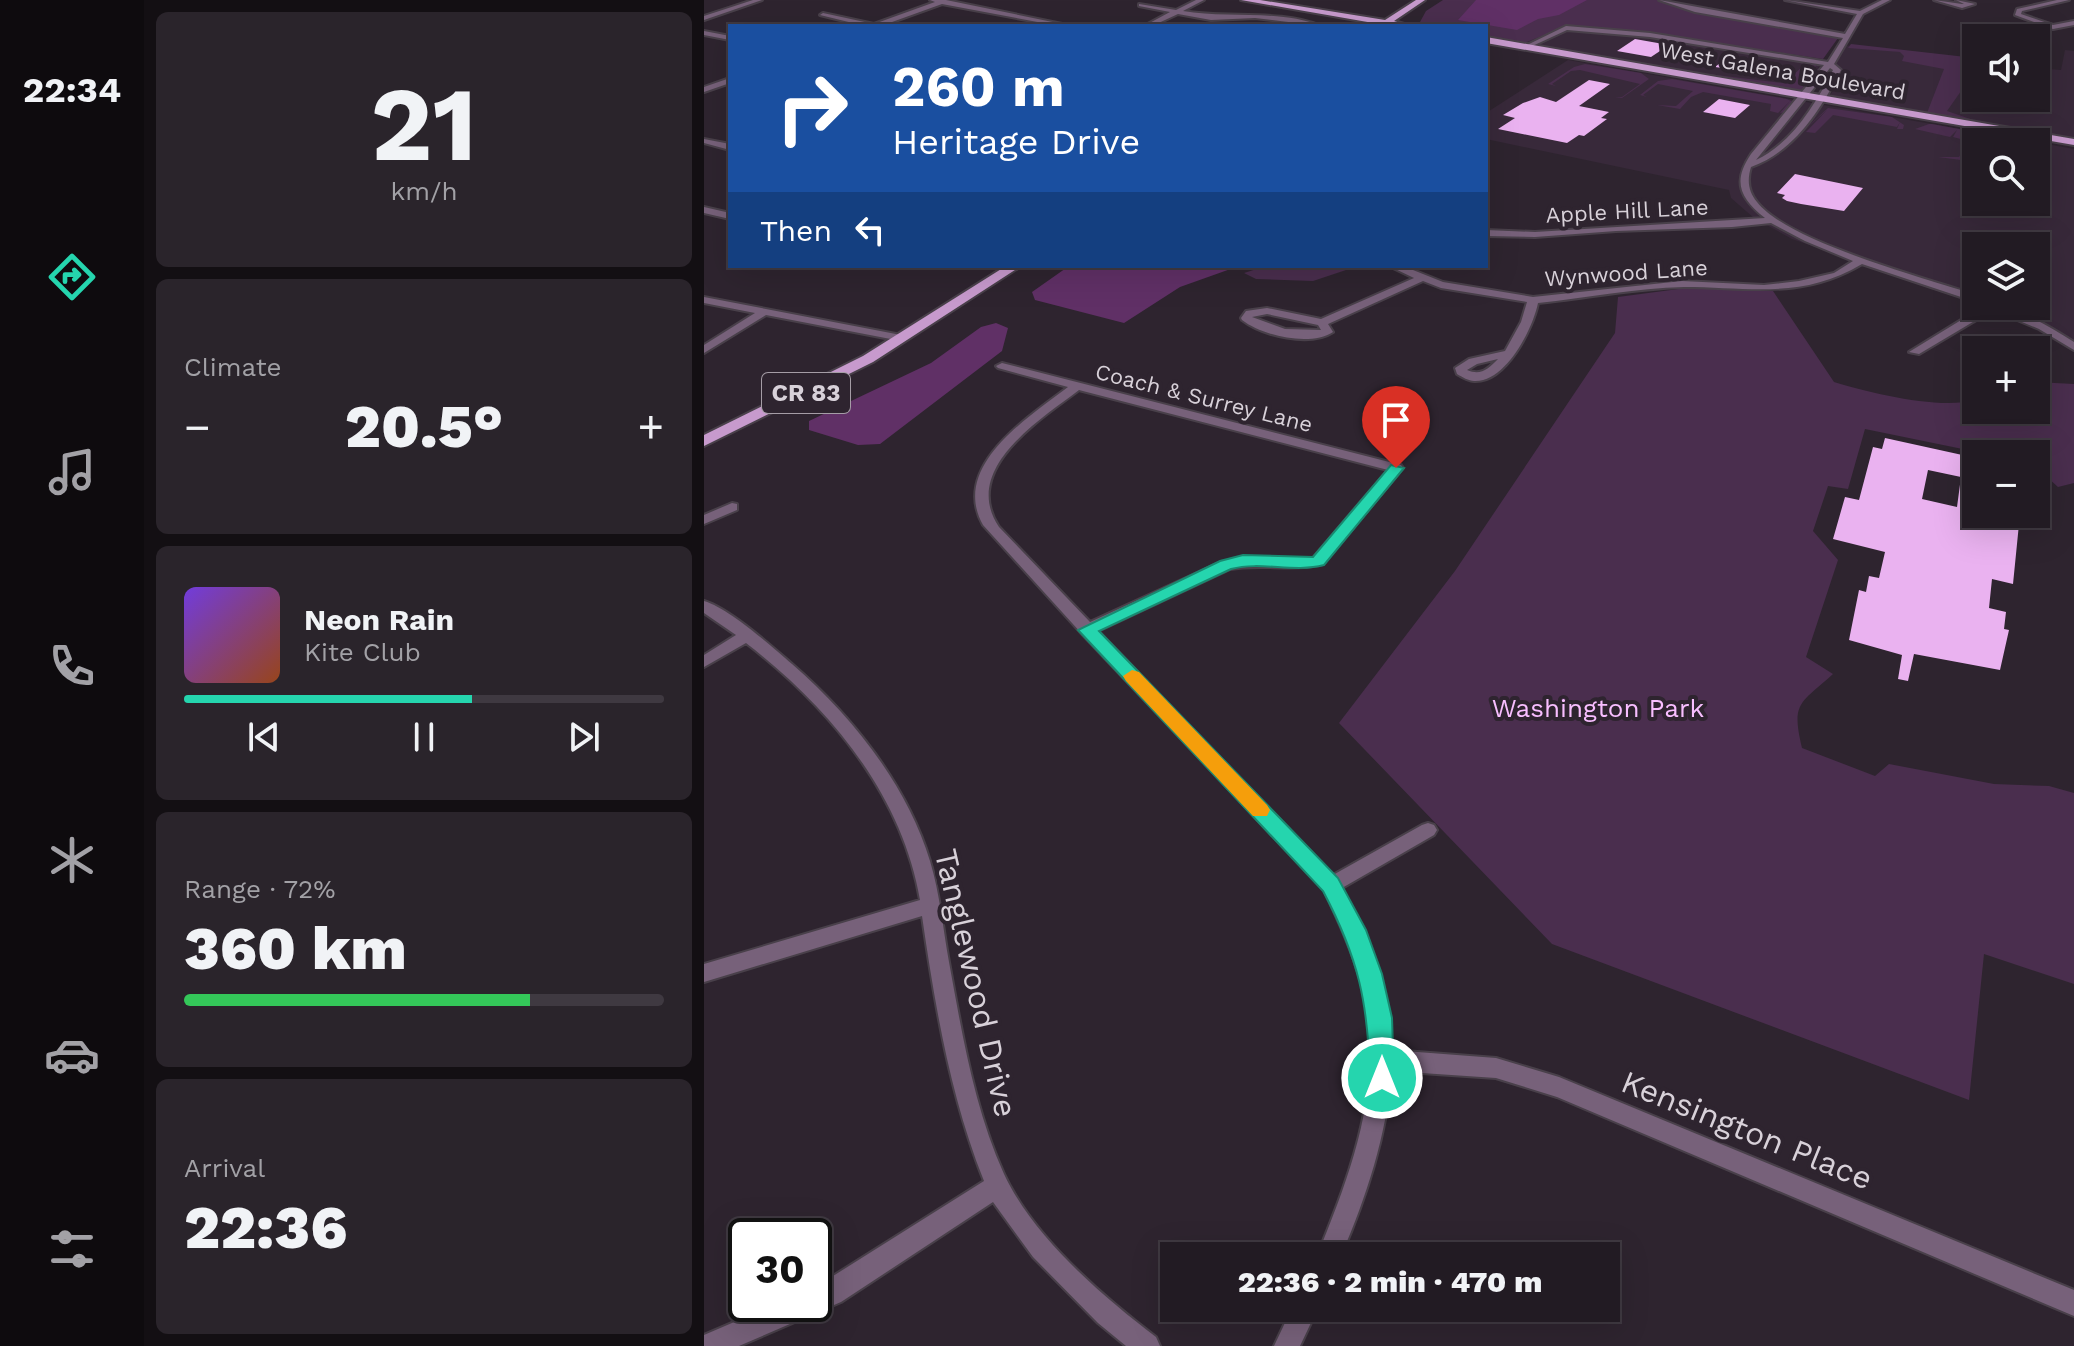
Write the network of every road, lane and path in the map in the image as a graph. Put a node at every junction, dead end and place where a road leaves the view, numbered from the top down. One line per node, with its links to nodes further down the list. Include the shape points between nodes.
1 (759, 0): 19 (street)
2 (1201, 0): 15 (street)
3 (1212, 0): 15 (street)
4 (1248, 0): 20 (main road)
5 (1421, 0): 16 (main road)
6 (1662, 0): 30 (street)
7 (1788, 0): 17 (street)
8 (1887, 0): 17 (street)
9 (1937, 0): 10 (street, via 1972,4)
10 (1959, 0)
11 (2066, 0): 21 (street, via 2018,12 2053,27)
12 (940, 1): 23 (street); 24 (street)
13 (1434, 3): 28 (main road)
14 (1141, 5): 15 (street)
15 (1175, 12): 25 (street); 26 (street)
16 (1403, 12): 20 (main road); 27 (main road)
17 (1861, 13): 30 (street)
18 (823, 15): 22 (street)
19 (704, 18)
20 (1355, 21)
21 (2074, 23)
22 (866, 24)
23 (880, 24)
24 (1059, 24)
25 (1151, 24)
26 (1305, 24)
27 (1383, 24)
28 (1405, 24)
29 (704, 33): 31 (street)
30 (1845, 36): 37 (street)
31 (728, 38)
32 (1488, 42): 34 (main road, West Galena Boulevard)
33 (1488, 43): 35 (main road, West Galena Boulevard)
34 (1526, 47): 36 (main road, West Galena Boulevard); 37 (street, via 1557,29 1571,28)
35 (1514, 50): 36 (main road); 42 (main road, West Galena Boulevard)
36 (1561, 53): 42 (main road, West Galena Boulevard)
37 (1830, 64): 42 (street); 43 (street, via 1837,70)
38 (728, 81): 39 (street)
39 (716, 85): 40 (street); 41 (street)
40 (728, 88)
41 (704, 90)
42 (1804, 98): 43 (main road, West Galena Boulevard); 47 (street, via 1752,155)
43 (1822, 101): 45 (main road, West Galena Boulevard); 47 (street, via 1766,159)
44 (704, 141): 46 (street)
45 (2074, 145)
46 (728, 147)
47 (1751, 165): 50 (street, via 1744,180 1746,193)
48 (704, 210): 49 (street)
49 (728, 216)
50 (1770, 220): 51 (street, Apple Hill Lane, via 1537,236); 52 (street)
51 (1488, 233)
52 (1862, 260): 57 (street); 59 (street, Wynwood Lane, via 1837,275 1799,284 1682,284)
53 (992, 268): 64 (main road, CR 83)
54 (1012, 268): 64 (main road, CR 83)
55 (1398, 268): 56 (street, Wynwood Lane)
56 (1420, 279): 59 (street, Wynwood Lane); 63 (street)
57 (1962, 294)
58 (704, 300): 60 (street)
59 (1533, 300): 68 (street, via 1529,324)
60 (764, 312): 64 (street); 66 (street)
61 (1969, 320): 67 (street)
62 (2026, 320): 65 (street)
63 (1322, 323): 63 (street, via 1267,311 1246,318 1255,325 1311,337 1327,332)
64 (893, 337): 71 (main road, CR 83); 72 (main road, CR 83, via 792,400)
65 (2074, 347)
66 (704, 350)
67 (1915, 352)
68 (1506, 354)
69 (1002, 366): 70 (street, Coach & Surrey Lane)
70 (1076, 386): 76 (street, via 1006,445 988,471 982,499 994,529); 76 (street, Coach & Surrey Lane, via 1396,468 1318,561 1226,565)
71 (704, 429)
72 (704, 441)
73 (732, 507): 74 (street)
74 (704, 520)
75 (704, 606): 77 (street, Tanglewood Drive)
76 (1087, 630): 80 (street)
77 (747, 635): 78 (street); 81 (street, Tanglewood Drive, via 816,695 870,759 915,844)
78 (704, 662)
79 (1428, 830): 80 (street)
80 (1331, 885): 83 (street, via 1370,974)
81 (930, 905): 82 (street); 84 (street, Tanglewood Drive, via 971,1113)
82 (704, 973)
83 (1384, 1060): 85 (street, via 1371,1141); 87 (street, Kensington Place, via 1496,1068 1537,1079)
84 (997, 1186): 86 (street); 91 (street, Tanglewood Drive, via 1063,1271 1111,1320)
85 (1335, 1242)
86 (832, 1293)
87 (2074, 1303)
88 (764, 1322): 90 (street)
89 (1298, 1322): 92 (street)
90 (709, 1346)
91 (1147, 1346)
92 (1287, 1346)

